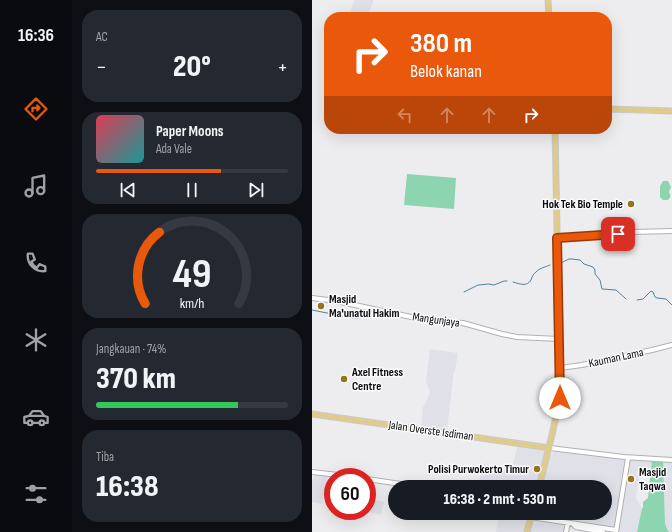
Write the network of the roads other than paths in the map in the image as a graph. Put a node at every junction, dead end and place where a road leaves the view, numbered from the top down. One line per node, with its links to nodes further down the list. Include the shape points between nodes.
1 (548, 0): 2 (main road)
2 (549, 12)
3 (612, 109): 4 (main road)
4 (672, 111)
5 (555, 134): 7 (main road)
6 (672, 231): 7 (street)
7 (557, 238): 9 (main road)
8 (312, 298): 9 (street, Mangunjaya, via 426,320 463,323 517,337)
9 (559, 339): 11 (main road)
10 (672, 345): 11 (street, Kauman Lama)
11 (560, 368): 13 (main road, via 560,398)
12 (312, 414): 13 (main road, Jalan Overste Isdiman)
13 (550, 448): 14 (street); 19 (main road)
14 (628, 458): 15 (street); 25 (street)
15 (672, 460)
16 (312, 472): 17 (street)
17 (324, 473)
18 (376, 480): 20 (street)
19 (541, 480)
20 (388, 482)
21 (531, 520): 26 (main road)
22 (554, 520): 23 (street)
23 (568, 523): 24 (street); 27 (street)
24 (573, 524): 25 (street); 28 (street, via 576,527)
25 (616, 531)
26 (527, 532)
27 (566, 532)
28 (603, 532)

